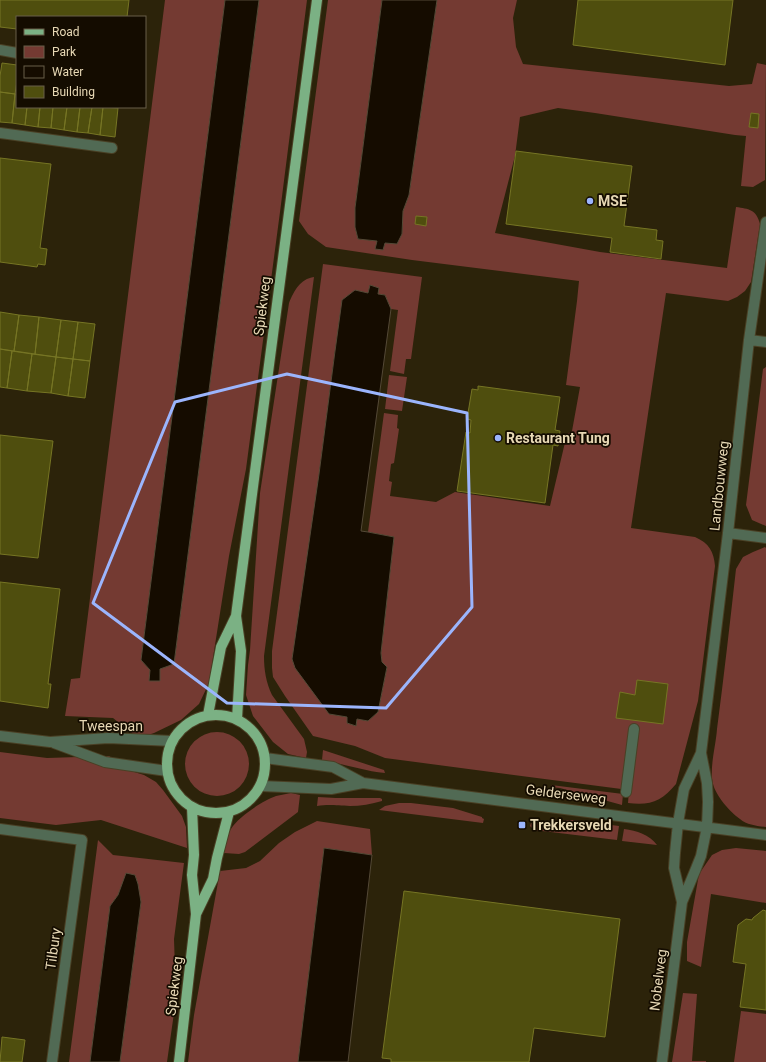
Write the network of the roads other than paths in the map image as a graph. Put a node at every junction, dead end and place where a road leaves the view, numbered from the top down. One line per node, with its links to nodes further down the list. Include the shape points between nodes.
1 (317, 0): 11 (main road, Spiekweg)
2 (0, 50): 3 (street)
3 (16, 53)
4 (0, 133): 5 (street)
5 (112, 148)
6 (766, 222): 7 (street, Landbouwweg)
7 (749, 340): 8 (street); 9 (street, Landbouwweg)
8 (766, 342)
9 (728, 533): 10 (street); 18 (street, Landbouwweg)
10 (766, 538)
11 (236, 616): 12 (main road, Spiekweg, via 221,647); 13 (main road, Spiekweg, via 241,651)
12 (208, 715): 13 (main road, via 223,715); 16 (main road, via 193,720 181,729)
13 (237, 719): 19 (main road, via 251,728 261,742)
14 (634, 729): 23 (street)
15 (0, 736): 17 (street, Tweespan)
16 (172, 741): 17 (street, Tweespan, via 108,738); 20 (main road, via 167,756)
17 (50, 742): 20 (street, Tweespan, via 105,762)
18 (701, 753): 26 (street, Landbouwweg, via 684,789); 27 (street, Landbouwweg, via 707,783)
19 (265, 758): 21 (street, Gelderseweg, via 333,768); 22 (main road)
20 (167, 771): 24 (main road, via 171,786 180,798)
21 (363, 783): 22 (street, Gelderseweg, via 331,789); 26 (street, Gelderseweg)
22 (261, 786): 25 (main road, via 253,798 242,807)
23 (626, 792)
24 (192, 807): 25 (main road, via 210,814); 31 (main road, Spiekweg, via 192,875)
25 (229, 812): 31 (main road, Spiekweg, via 213,879)
26 (678, 823): 27 (street, Gelderseweg); 30 (street, Nobelweg, via 674,868)
27 (707, 827): 29 (street, Gelderseweg); 30 (street, Nobelweg, via 696,871)
28 (0, 829): 32 (street, Tilbury, via 82,840)
29 (766, 835)
30 (682, 902): 34 (street, Nobelweg)
31 (196, 914): 33 (main road, Spiekweg)
32 (52, 1062)
33 (179, 1062)
34 (662, 1062)

